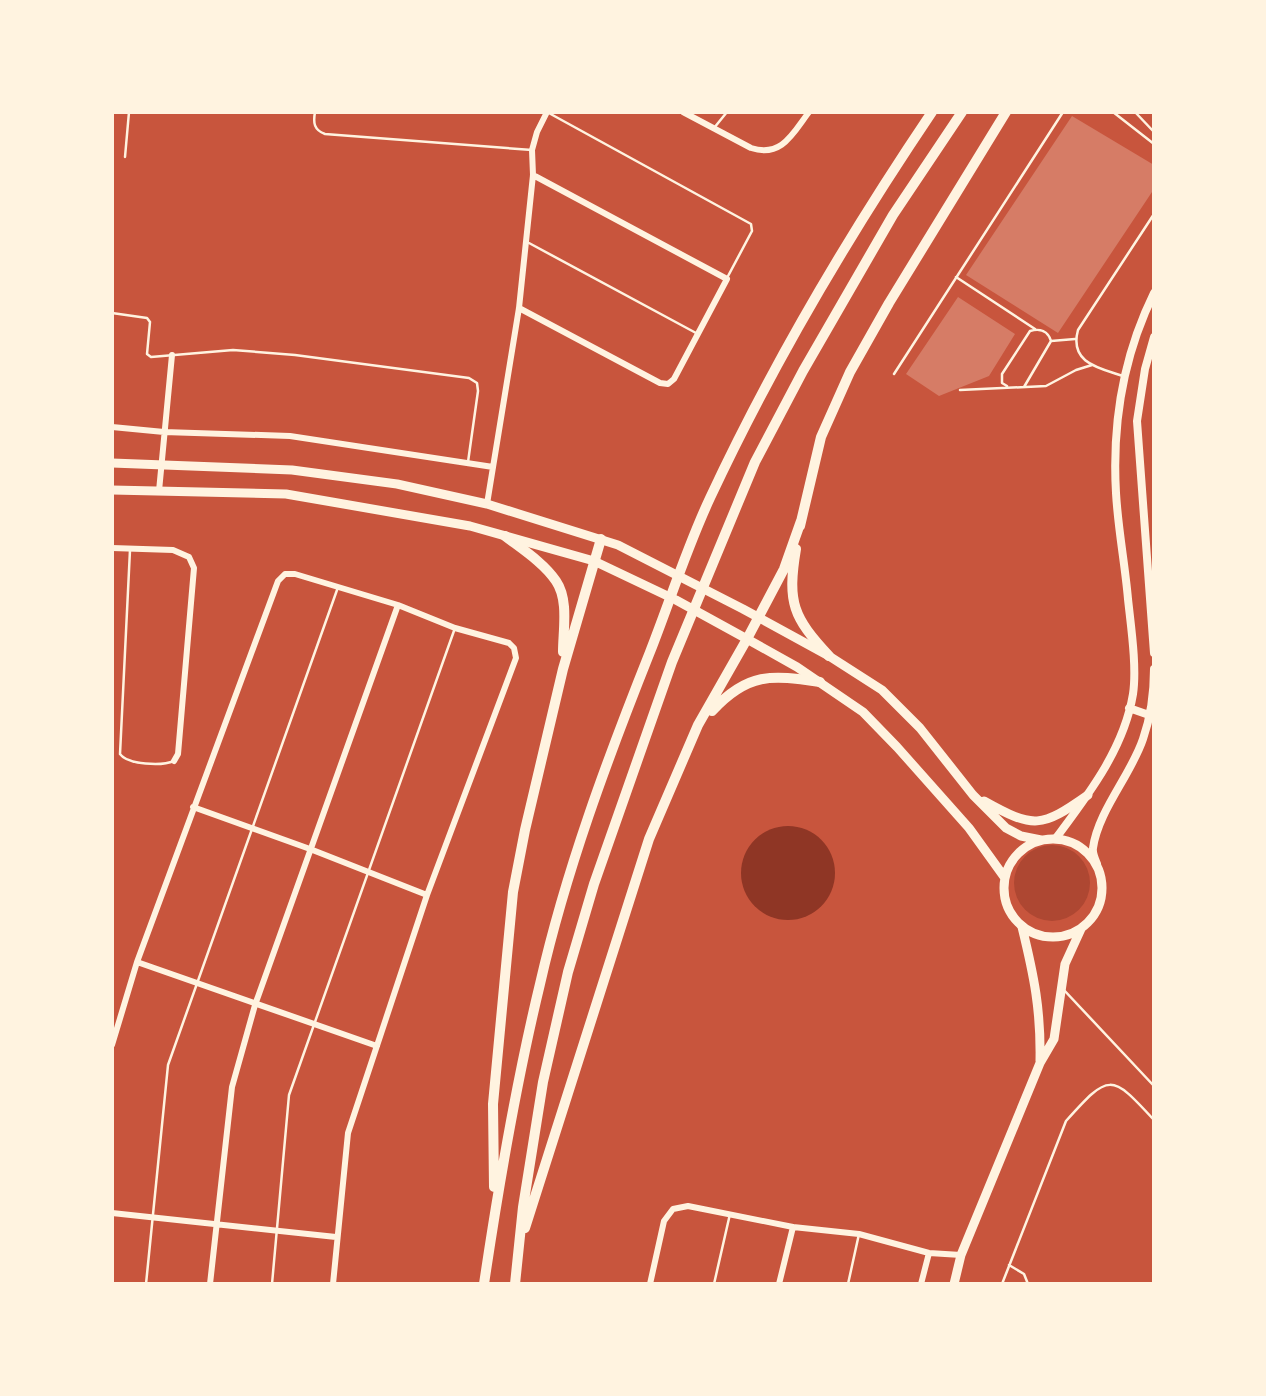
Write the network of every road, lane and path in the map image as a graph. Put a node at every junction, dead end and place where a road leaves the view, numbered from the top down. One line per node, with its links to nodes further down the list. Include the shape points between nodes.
1 (129, 112): 17 (lane)
2 (315, 112): 16 (lane, via 314,127 325,134)
3 (547, 112): 16 (street); 22 (lane, via 751,224 752,231)
4 (683, 112): 13 (street)
5 (727, 112): 13 (lane)
6 (809, 112): 13 (street, via 789,139 772,151 751,148)
7 (932, 112): 91 (highway, via 821,285 709,500 617,735 564,892 522,1061)
8 (962, 112): 99 (highway, via 893,215 755,462 672,662 568,972 543,1082)
9 (1006, 112): 47 (highway, via 850,372 821,438)
10 (1063, 112): 21 (lane)
11 (1113, 112): 15 (lane)
12 (1135, 112): 14 (lane)
13 (714, 128)
14 (1154, 132)
15 (1154, 144)
16 (532, 150): 18 (street)
17 (125, 157)
18 (533, 175): 20 (street); 22 (street)
19 (1154, 214): 29 (lane)
20 (526, 242): 24 (street); 27 (lane)
21 (957, 277): 26 (lane); 33 (lane)
22 (727, 279): 27 (street)
23 (1154, 293): 34 (street, via 1139,323)
24 (519, 308): 27 (street, via 660,383 674,379); 43 (street)
25 (112, 313): 31 (lane, via 147,318 147,354)
26 (1035, 329): 30 (lane, via 1047,333); 36 (lane, via 1002,374 1002,383)
27 (698, 334)
28 (1154, 337): 58 (street, via 1137,421)
29 (1075, 340): 30 (lane); 32 (lane)
30 (1051, 341): 35 (lane)
31 (172, 355): 39 (street); 41 (lane, via 233,351 295,355 469,378 477,383 478,391)
32 (1092, 365): 34 (lane); 35 (lane, via 1046,387)
33 (894, 374)
34 (1123, 376): 63 (street, via 1115,429 1116,494 1132,638)
35 (1024, 387): 36 (lane)
36 (1012, 388): 37 (lane)
37 (960, 390)
38 (112, 427): 39 (street)
39 (164, 432): 41 (street, via 290,436); 42 (street)
40 (112, 463): 42 (main road)
41 (468, 463): 43 (street)
42 (160, 465): 45 (street); 46 (main road, via 292,470 397,484)
43 (493, 467): 46 (street)
44 (112, 490): 45 (main road)
45 (159, 491): 48 (main road, via 286,494)
46 (487, 504): 49 (main road)
47 (801, 521): 55 (highway, via 784,569); 59 (highway, via 791,579 795,613)
48 (505, 536): 52 (main road); 60 (highway, via 557,582 564,604)
49 (601, 539): 52 (highway); 55 (main road)
50 (112, 548): 51 (street)
51 (130, 548): 66 (lane, via 120,754 129,761); 66 (street, via 173,550 189,557 194,568)
52 (594, 561): 57 (main road); 60 (highway)
53 (338, 587): 54 (street); 69 (street, via 295,574 285,574 278,581); 70 (lane)
54 (398, 605): 56 (street); 73 (street)
55 (758, 618): 57 (highway); 59 (main road)
56 (455, 628): 75 (lane); 77 (street, via 509,643 516,658)
57 (747, 639): 62 (main road); 65 (highway)
58 (1154, 653)
59 (830, 656): 67 (main road, via 882,690 920,728)
60 (563, 669): 91 (highway, via 513,892 493,1104)
61 (1154, 669): 64 (street)
62 (820, 682): 65 (highway, via 758,679 729,692); 76 (main road, via 863,712 897,747 969,828)
63 (1129, 708): 64 (street); 68 (street, via 1125,725)
64 (1149, 715): 74 (street, via 1130,771 1099,827 1092,851)
65 (698, 725): 99 (highway, via 649,839)
66 (174, 761)
67 (973, 795): 68 (main road, via 1029,822 1060,814); 72 (main road, via 1006,828)
68 (1088, 795): 71 (street)
69 (193, 807): 70 (street); 80 (street)
70 (252, 828): 73 (street); 81 (lane)
71 (1056, 838): 72 (main road); 74 (main road, via 1073,842)
72 (1041, 839): 76 (main road, via 1017,853)
73 (310, 849): 75 (street); 83 (street)
74 (1097, 864): 79 (main road, via 1103,892 1099,907)
75 (369, 872): 77 (street); 84 (lane)
76 (1004, 878): 78 (main road, via 1007,905)
77 (427, 895): 86 (street)
78 (1022, 927): 79 (main road, via 1051,937); 87 (main road, via 1037,991)
79 (1081, 929): 82 (main road, via 1065,964)
80 (137, 962): 81 (street); 85 (street)
81 (196, 984): 83 (street); 93 (lane, via 168,1065)
82 (1063, 989): 87 (main road, via 1054,1039); 88 (lane)
83 (255, 1005): 84 (street); 94 (street, via 232,1087)
84 (314, 1025): 86 (street); 96 (lane, via 289,1095)
85 (112, 1045)
86 (377, 1046): 98 (street, via 348,1133)
87 (1041, 1063): 101 (main road)
88 (1154, 1086)
89 (1154, 1120): 102 (lane, via 1126,1089 1112,1084 1101,1086 1085,1100 1066,1121)
90 (112, 1213): 93 (street)
91 (495, 1214): 107 (highway)
92 (730, 1214): 95 (street); 109 (street, via 688,1206 673,1209 664,1221); 110 (lane)
93 (152, 1216): 94 (street); 103 (lane)
94 (217, 1224): 96 (street); 104 (street)
95 (793, 1227): 97 (street); 111 (street)
96 (276, 1232): 98 (street); 105 (lane)
97 (859, 1234): 100 (street); 112 (lane)
98 (336, 1237): 106 (street)
99 (520, 1241): 108 (highway)
100 (929, 1253): 101 (street); 113 (street)
101 (961, 1255): 114 (main road)
102 (1009, 1265): 115 (lane); 116 (lane, via 1024,1274)
103 (146, 1284)
104 (210, 1284)
105 (272, 1284)
106 (334, 1284)
107 (484, 1284)
108 (515, 1284)
109 (650, 1284)
110 (714, 1284)
111 (779, 1284)
112 (848, 1284)
113 (921, 1284)
114 (954, 1284)
115 (1002, 1284)
116 (1028, 1284)

